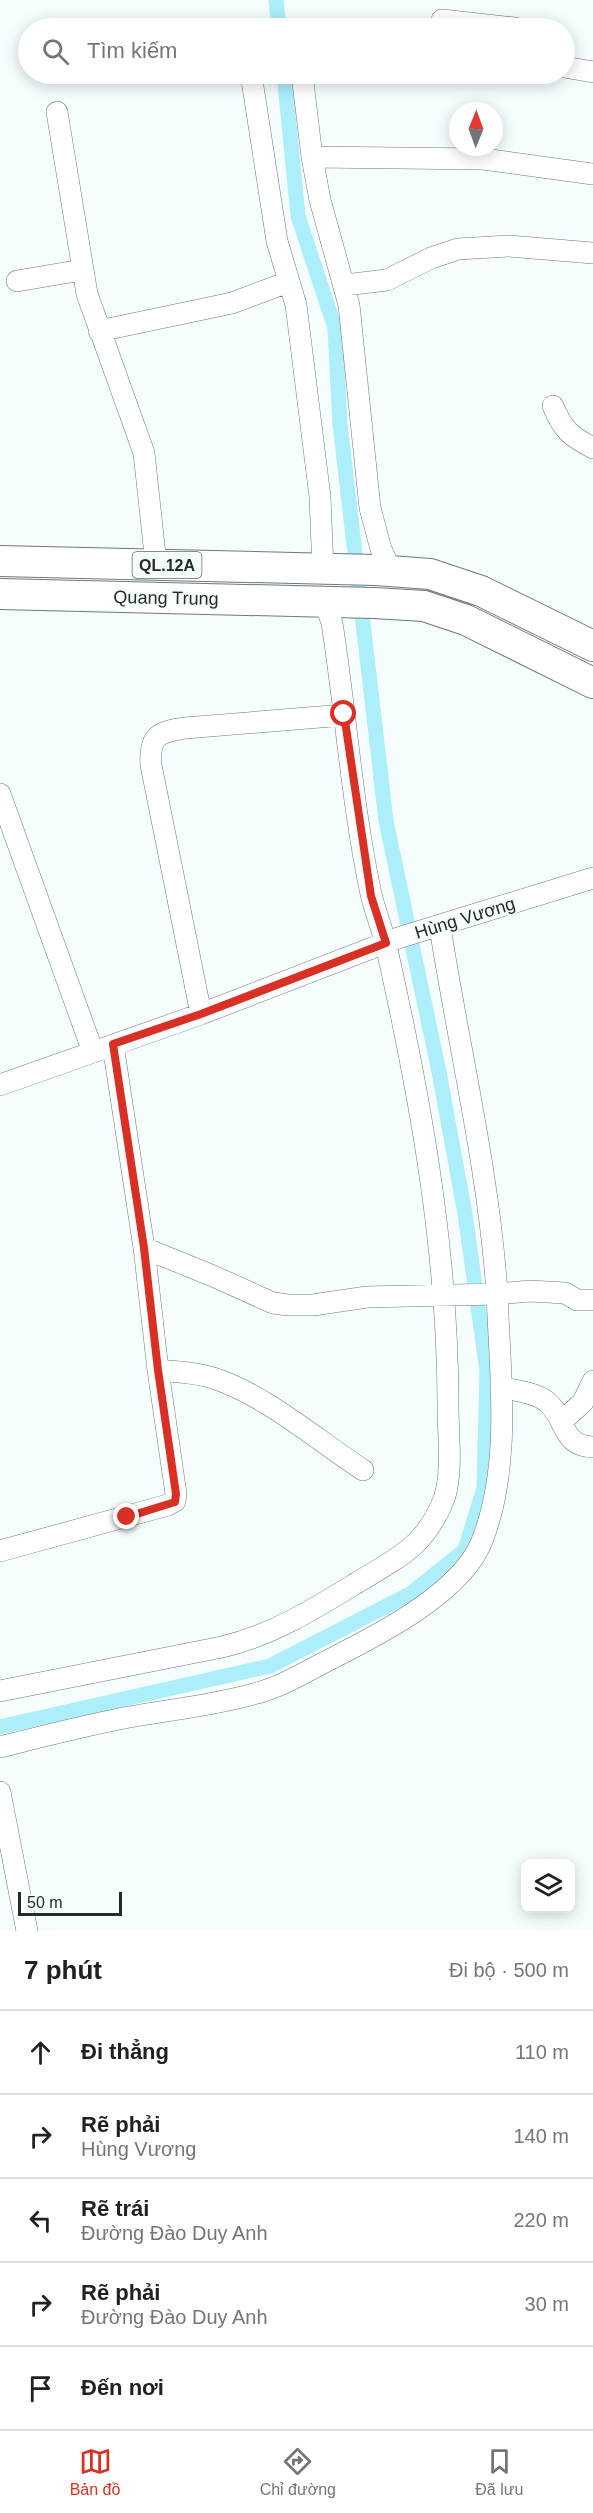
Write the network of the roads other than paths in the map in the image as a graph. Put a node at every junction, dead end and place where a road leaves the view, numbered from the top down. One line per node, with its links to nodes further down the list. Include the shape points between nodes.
1 (575, 69): 2 (street)
2 (593, 72)
3 (253, 84): 11 (street, via 273,219)
4 (303, 84): 6 (street)
5 (57, 112): 9 (street)
6 (312, 157): 7 (street, via 483,159); 12 (street, via 323,213)
7 (593, 174)
8 (593, 253): 12 (street, via 508,246 458,249 387,280)
9 (82, 270): 10 (street); 13 (street)
10 (17, 281)
11 (288, 282): 13 (street, via 232,303); 19 (street, via 296,306)
12 (345, 285): 20 (street, via 370,508)
13 (99, 331): 18 (street, via 144,453)
14 (553, 406): 15 (street, via 561,425)
15 (593, 448)
16 (0, 561): 17 (highway, Quang Trung / QL.12A)
17 (30, 561): 18 (highway, Quang Trung / QL.12A); 21 (highway)
18 (156, 564): 19 (highway, Quang Trung / QL.12A)
19 (329, 569): 20 (highway, QL.12A)
20 (383, 570): 23 (highway, QL.12A, via 430,574 481,591)
21 (14, 594): 22 (highway, Quang Trung / QL.12A)
22 (328, 602): 24 (highway, QL.12A, via 424,606); 26 (street)
23 (587, 643): 24 (highway)
24 (566, 669): 25 (highway, QL.12A)
25 (593, 683)
26 (344, 714): 31 (street, via 371,896); 32 (street, via 185,728 161,733 151,745 151,765)
27 (0, 794): 28 (street)
28 (9, 852): 33 (street)
29 (593, 878): 30 (street, Hùng Vương)
30 (436, 928): 31 (street, Hùng Vương); 37 (street, via 471,1104)
31 (392, 941): 32 (street, Hùng Vương); 36 (street)
32 (201, 1014): 33 (street, Hùng Vương)
33 (103, 1048): 34 (street, Hùng Vương); 35 (street)
34 (0, 1085)
35 (144, 1248): 36 (street, via 273,1303 313,1305 367,1297); 39 (street)
36 (447, 1294): 37 (street); 46 (street, via 447,1484 438,1511 417,1542 311,1611 249,1641)
37 (495, 1294): 38 (street, via 554,1292 577,1300); 41 (street)
38 (593, 1300)
39 (158, 1370): 44 (street, via 193,1374 252,1395); 45 (street, via 175,1502)
40 (593, 1381): 42 (street, via 583,1402)
41 (501, 1387): 42 (street, via 539,1397 552,1406); 47 (street, via 498,1486 481,1544 471,1563 422,1607 340,1655 257,1694)
42 (561, 1422): 43 (street, via 574,1442)
43 (593, 1448)
44 (363, 1470)
45 (0, 1551)
46 (0, 1692)
47 (0, 1747)
48 (0, 1792): 49 (street)
49 (27, 1931)

